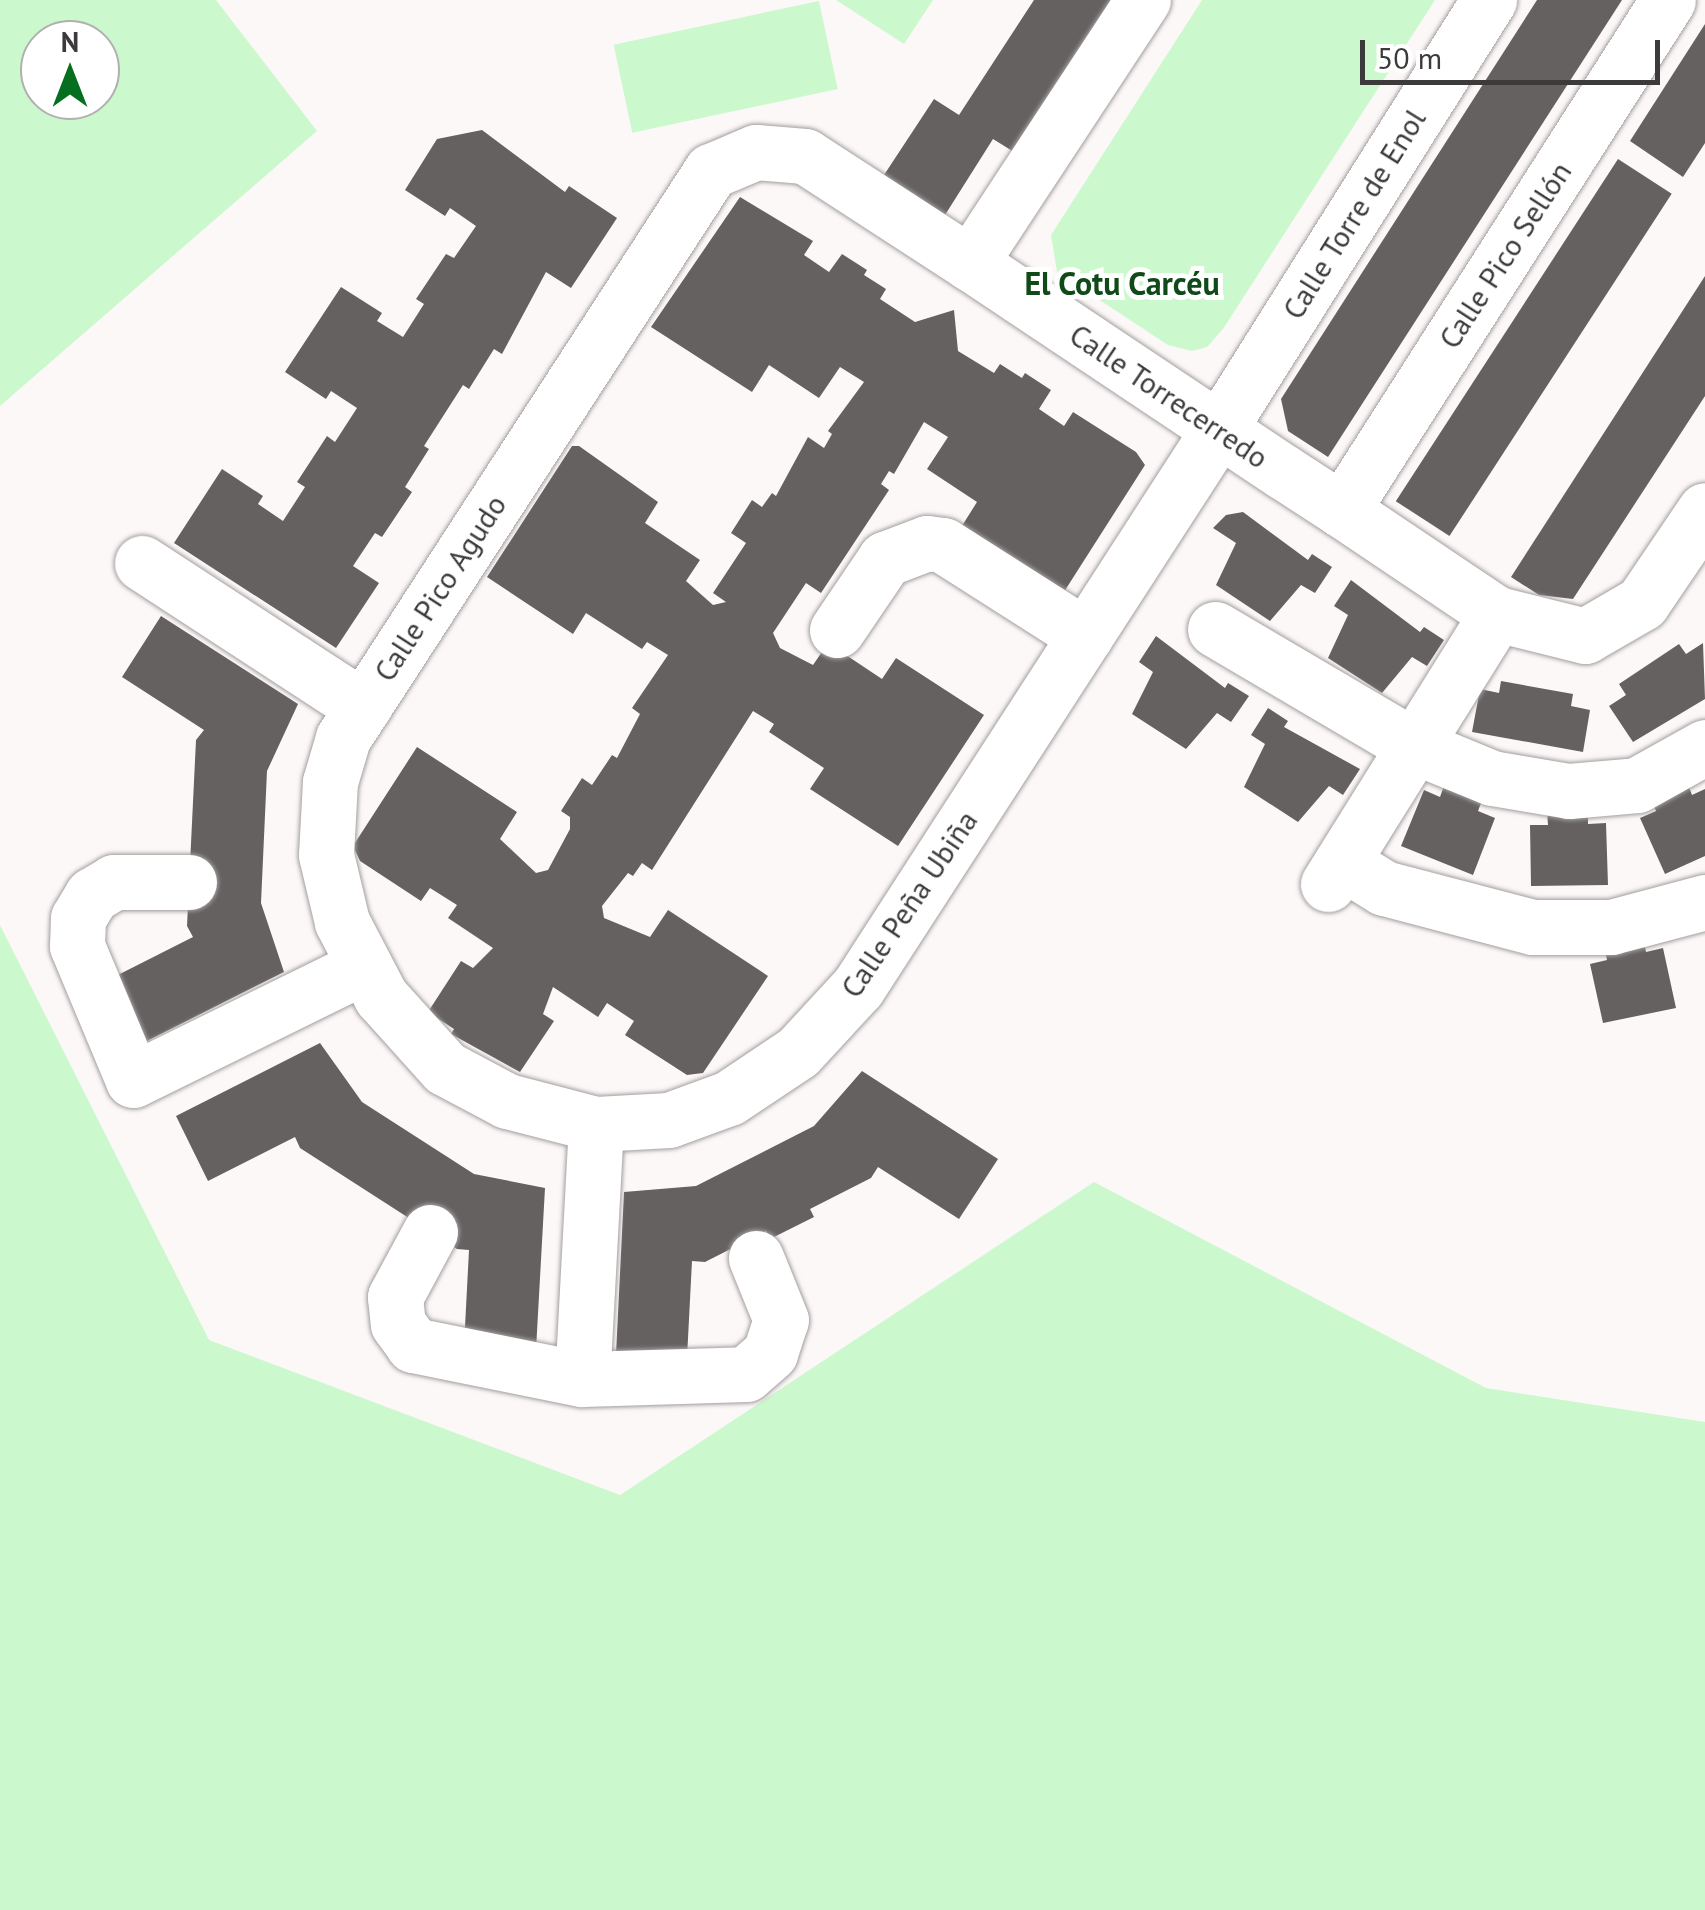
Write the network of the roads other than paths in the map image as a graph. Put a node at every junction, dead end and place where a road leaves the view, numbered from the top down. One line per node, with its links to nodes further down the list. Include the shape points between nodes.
1 (1143, 0): 5 (street)
2 (1489, 0): 6 (street, Calle Torre de Enol)
3 (1668, 0): 7 (street, Calle Pico Sellón)
4 (756, 152): 5 (street, Calle Torrecerredo, via 805,156); 14 (street, Calle Pico Agudo, via 711,171)
5 (970, 263): 6 (street, Calle Torrecerredo)
6 (1220, 429): 7 (street, Calle Torrecerredo); 13 (street, Calle Peña Ubiña)
7 (1342, 510): 10 (street, Calle Torrecerredo)
8 (1705, 510): 10 (street, Calle Torrecerredo, via 1642,604 1584,636)
9 (142, 563): 14 (street)
10 (1496, 614): 15 (street)
11 (1214, 629): 15 (street)
12 (837, 630): 13 (street, via 886,558 927,542 943,545)
13 (1086, 636): 21 (street, Calle Peña Ubiña, via 858,986 798,1052 729,1098 669,1120)
14 (363, 707): 19 (street, Calle Pico Agudo, via 343,738 330,782 326,856 342,922)
15 (1414, 746): 16 (street, via 1492,778 1569,791 1637,784); 18 (street, via 1335,873 1533,927 1611,927)
16 (1705, 746)
17 (189, 882): 19 (street, via 114,882 92,895 78,918 77,946 133,1080)
18 (1705, 902)
19 (365, 966): 20 (street, Calle Pico Agudo, via 381,996)
20 (445, 1068): 21 (street, Calle Peña Ubiña, via 507,1101)
21 (596, 1124): 24 (street)
22 (430, 1232): 24 (street, via 395,1297 398,1324 413,1345)
23 (756, 1258): 24 (street, via 781,1320 770,1353 746,1374)
24 (582, 1379)

